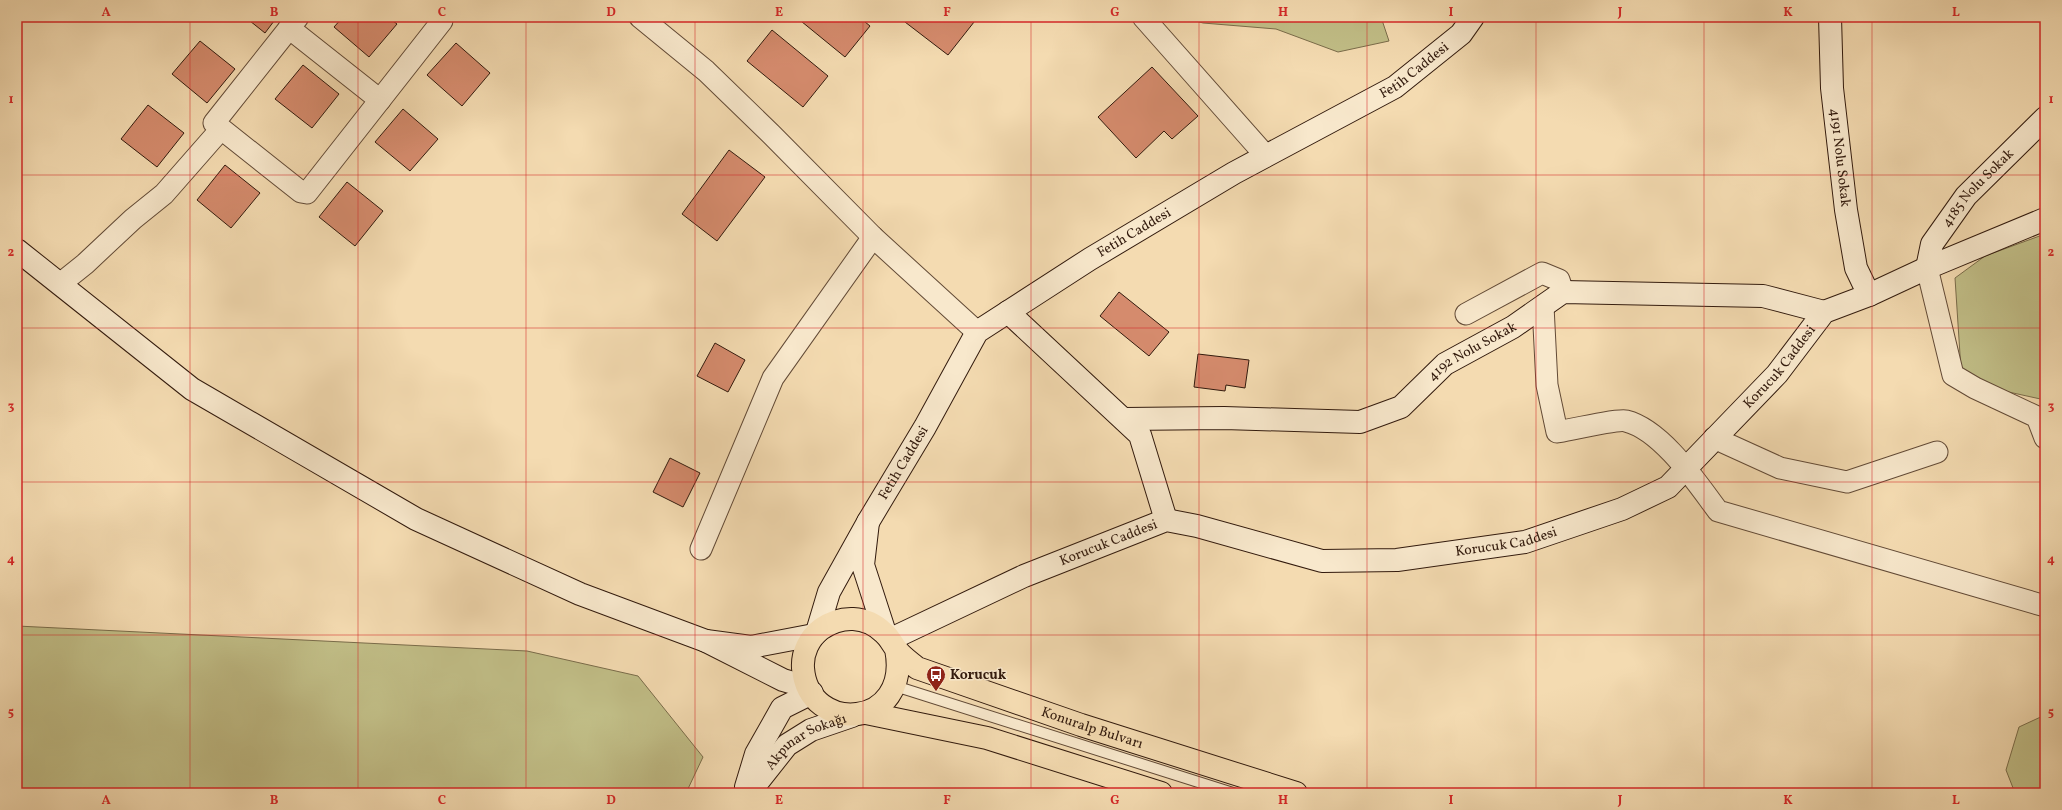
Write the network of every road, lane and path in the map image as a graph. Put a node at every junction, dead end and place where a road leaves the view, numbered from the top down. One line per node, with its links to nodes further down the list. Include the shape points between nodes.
1 (438, 17): 7 (street, via 442,21)
2 (640, 17): 12 (street, via 706,71)
3 (1143, 17): 10 (street)
4 (1473, 17): 10 (street, Fetih Caddesi, via 1461,34 1395,87)
5 (1830, 17): 17 (street, 4191 Nolu Sokak, via 1832,88 1846,210 1856,268)
6 (293, 22): 7 (street); 9 (street, via 214,123)
7 (380, 100): 9 (street, via 307,193 301,192)
8 (2045, 118): 14 (street, 4185 Nolu Sokak, via 1966,196 1932,244)
9 (221, 129): 15 (street, via 164,194)
10 (1266, 156): 19 (street, Fetih Caddesi, via 1090,259)
11 (2045, 219): 14 (street, Korucuk Caddesi)
12 (873, 237): 22 (street); 30 (street, via 773,378)
13 (17, 250): 15 (street)
14 (1927, 268): 17 (street, Korucuk Caddesi); 25 (street, via 1953,376 2037,417)
15 (60, 284): 34 (street, via 192,389 416,519 580,594)
16 (1563, 292): 18 (street, 4192 Nolu Sokak); 20 (street, via 1763,296); 21 (street, via 1559,280 1542,273)
17 (1869, 295): 20 (street, Korucuk Caddesi)
18 (1543, 306): 23 (street, 4192 Nolu Sokak, via 1512,327 1445,364 1401,407 1360,422 1224,418); 27 (street, via 1547,385 1557,432 1625,421 1650,431)
19 (1008, 312): 22 (street, Fetih Caddesi); 23 (street)
20 (1824, 312): 24 (street, Korucuk Caddesi, via 1777,374)
21 (1466, 314)
22 (977, 332): 29 (street, Fetih Caddesi, via 925,428)
23 (1124, 419): 28 (street, via 1140,434)
24 (1714, 438): 26 (street, via 1780,468 1847,482); 27 (street, Korucuk Caddesi)
25 (2045, 438)
26 (1938, 452)
27 (1686, 468): 28 (street, Korucuk Caddesi, via 1668,486 1622,509 1525,542 1397,560 1322,561 1197,526); 31 (street, via 1718,511)
28 (1166, 520): 33 (street, Korucuk Caddesi, via 1024,576)
29 (868, 522): 32 (street, Fetih Caddesi, via 829,592); 33 (street, Fetih Caddesi, via 863,565)
30 (701, 549)
31 (2045, 606)
32 (815, 634): 33 (main road, via 830,622 846,618 862,619 876,625); 34 (street, via 751,647); 36 (main road, via 807,645 803,661 804,677)
33 (891, 640): 35 (main road, via 899,665); 42 (main road, Konuralp Bulvarı, via 917,668 1082,725)
34 (706, 641): 36 (street, via 783,680)
35 (894, 686): 37 (main road, via 880,706); 41 (lane)
36 (810, 690): 37 (main road, via 821,704 835,712); 38 (street, Akpınar Sokağı, via 782,708 756,754)
37 (859, 714): 39 (street, Akpınar Sokağı, via 811,730 787,745); 40 (main road, via 987,738)
38 (744, 793)
39 (749, 793)
40 (1161, 793)
41 (1232, 793)
42 (1296, 793)

